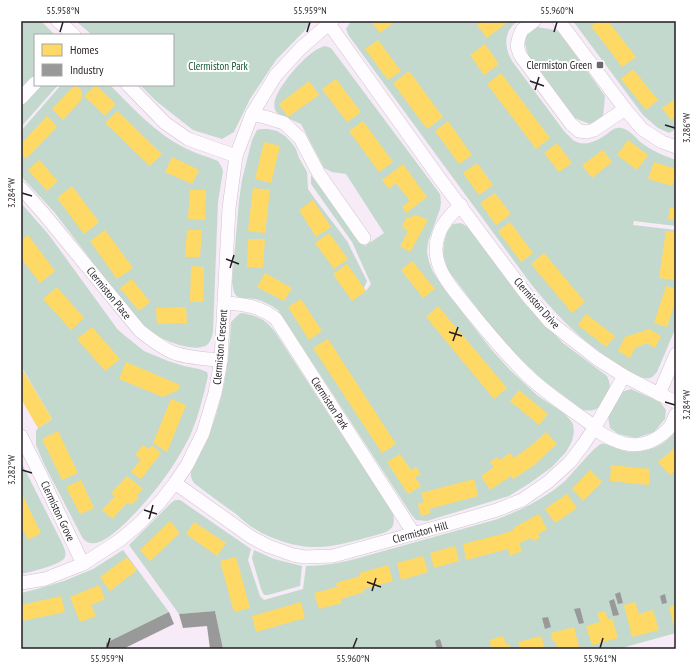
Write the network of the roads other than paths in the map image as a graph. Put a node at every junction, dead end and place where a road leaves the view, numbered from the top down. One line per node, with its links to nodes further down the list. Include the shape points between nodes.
1 (58, 21): 5 (street)
2 (534, 21): 9 (street, via 522,30 516,46 571,124 579,131 587,132)
3 (559, 21): 9 (street)
4 (329, 22): 10 (street, Clermiston Crescent, via 276,75); 14 (street, Clermiston Drive)
5 (73, 34)
6 (34, 84): 8 (street)
7 (129, 86): 12 (street, via 165,123 188,139)
8 (21, 98)
9 (626, 109): 11 (street, via 642,129)
10 (252, 114): 12 (street, Clermiston Crescent); 15 (street, via 284,123 300,138 319,174)
11 (676, 148)
12 (236, 156): 16 (street, Clermiston Crescent, via 229,208)
13 (21, 188): 18 (street, Clermiston Place, via 140,331 173,353)
14 (461, 206): 19 (street, Clermiston Drive, via 550,322); 23 (street, via 445,221 439,234 436,258 440,270 513,361 544,390)
15 (364, 238)
16 (224, 303): 18 (street, Clermiston Crescent); 26 (street, Clermiston Park, via 257,308 276,319)
17 (676, 354): 20 (street)
18 (221, 360): 25 (street, Clermiston Crescent, via 215,393 203,433)
19 (624, 376): 20 (street, Clermiston Drive); 23 (street, Clermiston Hill)
20 (659, 394): 21 (street, Clermiston Drive)
21 (676, 402)
22 (676, 414): 23 (street, via 664,434 651,442 636,445 614,441)
23 (595, 428): 26 (street, Clermiston Hill, via 570,462 548,482 522,500 497,510)
24 (21, 436): 27 (street, Clermiston Grove)
25 (175, 483): 26 (street, Clermiston Hill, via 255,540 293,555 333,556); 27 (street, Clermiston Crescent, via 140,523 120,540)
26 (414, 534)
27 (83, 564): 28 (street, Clermiston Crescent, via 45,579)
28 (21, 583)

